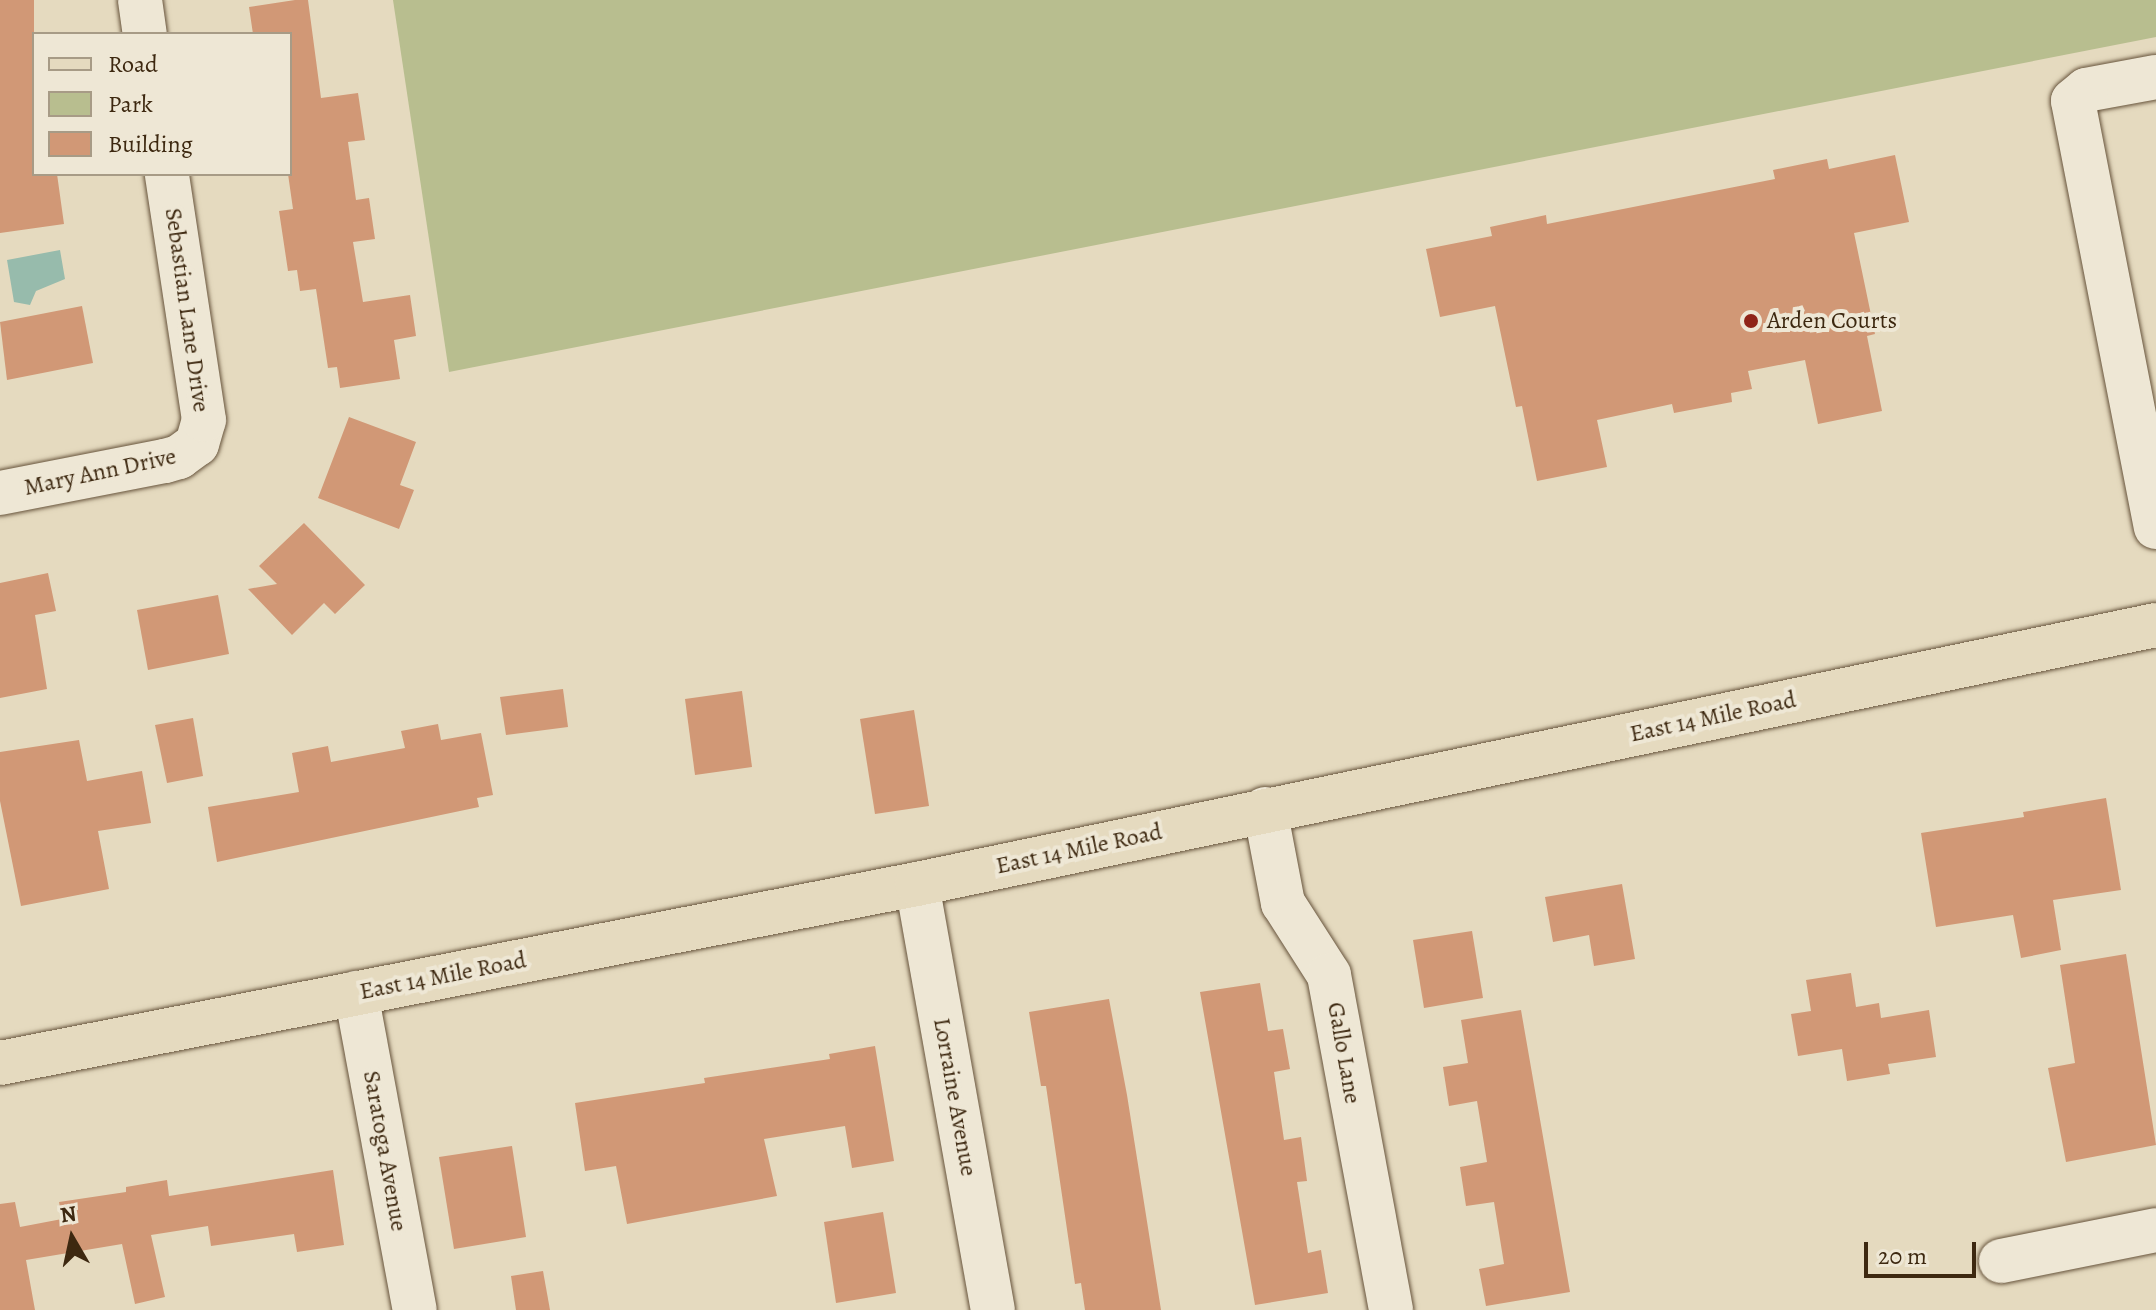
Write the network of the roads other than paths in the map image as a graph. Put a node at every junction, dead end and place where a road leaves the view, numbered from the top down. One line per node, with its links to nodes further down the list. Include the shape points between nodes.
1 (140, 0): 2 (street)
2 (145, 32)
3 (2156, 77): 7 (street, via 2086,90 2073,101)
4 (167, 176): 5 (street, Sebastian Lane Drive, via 204,420)
5 (197, 444): 6 (street, Mary Ann Drive, via 165,461)
6 (0, 493)
7 (2156, 527)
8 (2156, 625): 9 (main road, East 14 Mile Road)
9 (1265, 809): 10 (main road, East 14 Mile Road); 17 (street, Gallo Lane, via 1283,903 1329,975)
10 (917, 884): 11 (main road, East 14 Mile Road); 16 (street, Lorraine Avenue)
11 (356, 993): 12 (main road, East 14 Mile Road); 15 (street, Saratoga Avenue)
12 (0, 1063)
13 (2156, 1230): 14 (street)
14 (2001, 1261)
15 (415, 1310)
16 (993, 1310)
17 (1391, 1310)

